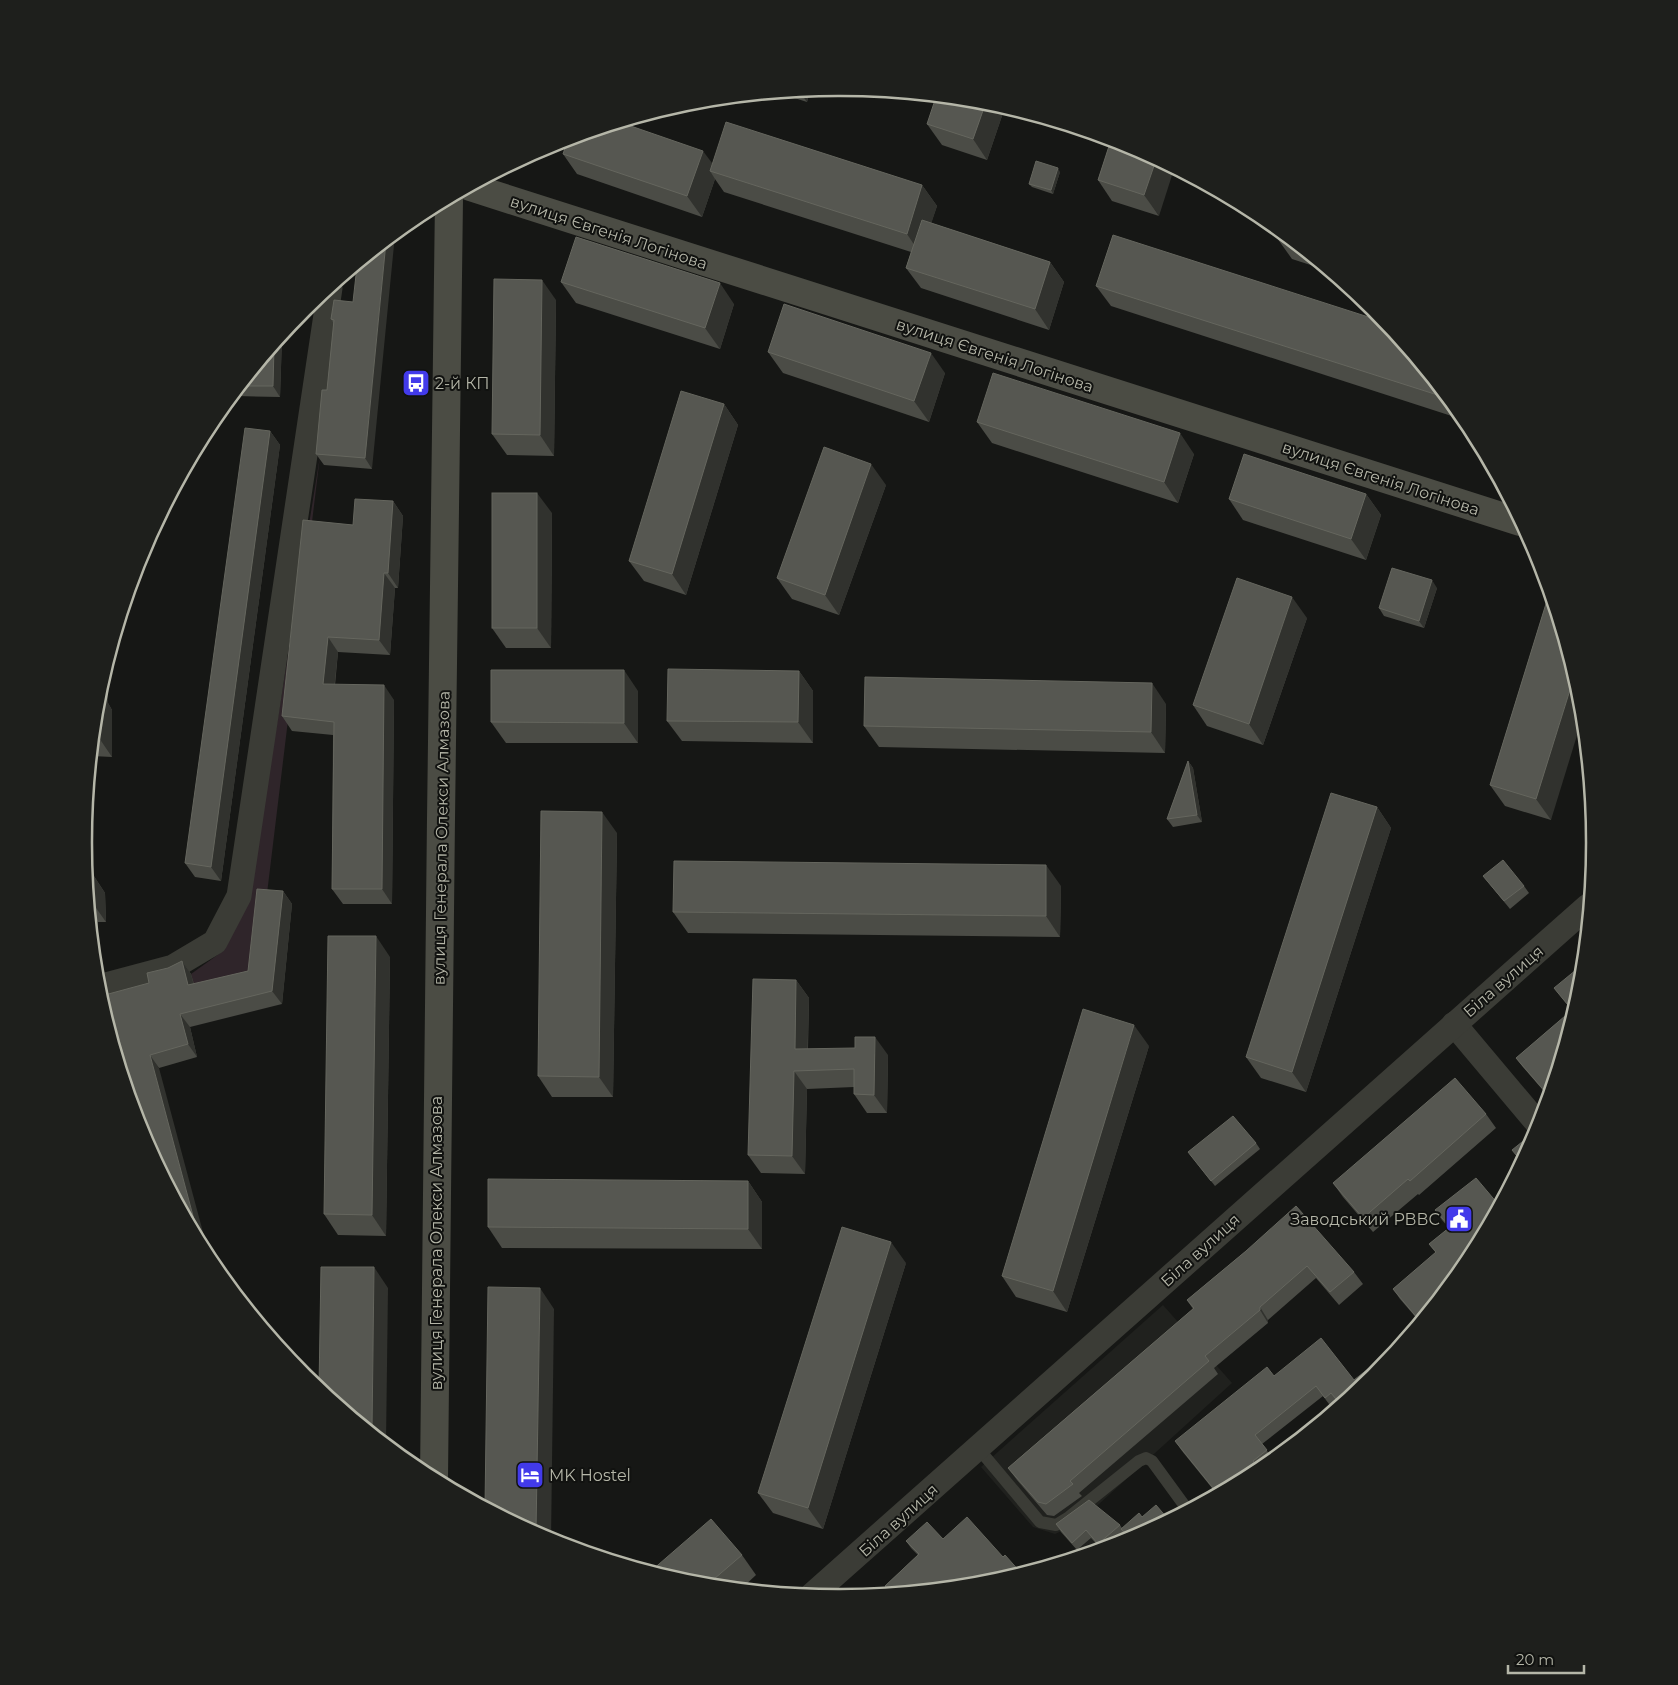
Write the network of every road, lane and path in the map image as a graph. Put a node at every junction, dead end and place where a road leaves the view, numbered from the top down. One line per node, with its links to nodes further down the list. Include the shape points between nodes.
1 (477, 190): 4 (main road, вулиця Євгенія Логінова)
2 (449, 207): 10 (main road, вулиця Генерала Олекси Алмазова)
3 (328, 299): 6 (street, via 239,896 216,942 173,967)
4 (1512, 520)
5 (1582, 911): 7 (street, Біла вулиця)
6 (106, 985)
7 (1454, 1024): 8 (street); 9 (street, Біла вулиця)
8 (1533, 1118)
9 (978, 1448): 11 (lane, via 1040,1522 1056,1525 1146,1458 1152,1461); 12 (street, Біла вулиця)
10 (434, 1469)
11 (1184, 1504)
12 (820, 1588)

